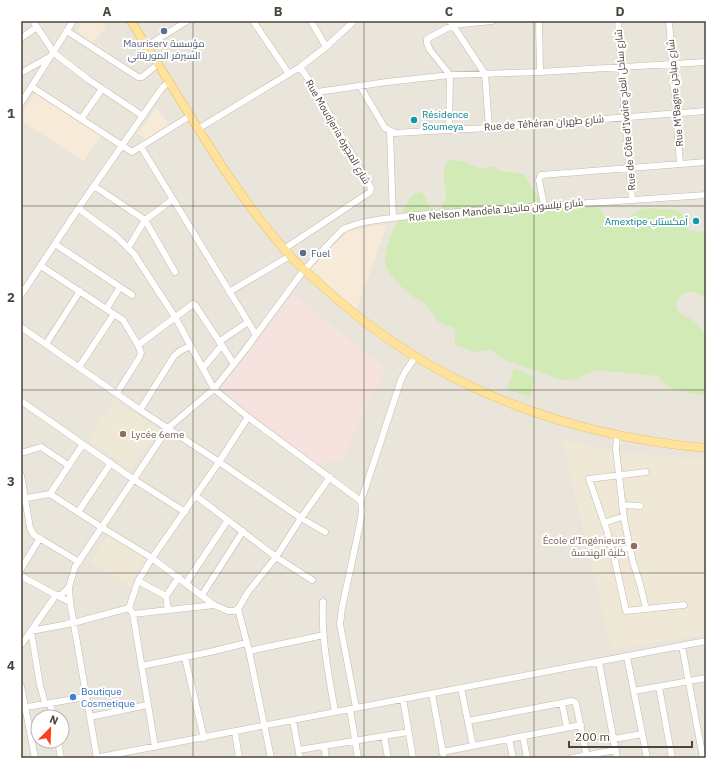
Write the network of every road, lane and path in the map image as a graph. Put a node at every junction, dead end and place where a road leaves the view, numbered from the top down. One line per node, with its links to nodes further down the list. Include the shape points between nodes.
1 (33, 21): 13 (street)
2 (74, 21): 14 (street)
3 (131, 21): 16 (main road)
4 (187, 21): 16 (street)
5 (253, 21): 26 (street)
6 (311, 21): 17 (street)
7 (354, 21): 17 (street)
8 (492, 21): 12 (street)
9 (539, 21): 25 (street)
10 (618, 21): 23 (street, Rue de Côte d'Ivoire شارع ساحل العاج)
11 (669, 21): 21 (street, Rue M'Bagne شارع مباجن)
12 (451, 23): 27 (street); 28 (street, via 427,41 430,50)
13 (37, 27): 15 (street); 18 (street)
14 (67, 31): 18 (street); 20 (street, via 138,77 142,77)
15 (21, 38)
16 (147, 46): 20 (main road)
17 (326, 47): 22 (street)
18 (53, 54): 24 (street); 31 (street); 32 (street)
19 (706, 62): 21 (street)
20 (158, 64): 29 (main road)
21 (673, 64): 23 (street); 36 (street, Rue M'Bagne شارع مباجن)
22 (300, 67): 26 (street); 33 (street, Rue Moudjeria شارع المجيرة)
23 (622, 67): 25 (street); 39 (street, Rue de Côte d'Ivoire شارع ساحل العاج)
24 (21, 72)
25 (540, 72): 27 (street)
26 (289, 74): 42 (street)
27 (485, 74): 28 (street); 41 (street)
28 (450, 75): 30 (street); 43 (street)
29 (169, 82): 37 (street); 38 (main road)
30 (360, 86): 33 (street); 44 (street, via 385,128)
31 (32, 87): 34 (street); 40 (street)
32 (102, 89): 37 (street); 40 (street)
33 (317, 92): 60 (street, Rue Moudjeria شارع المجيرة, via 371,188)
34 (21, 103)
35 (706, 111): 36 (street, Rue de Téhéran شارع طهران)
36 (677, 114): 39 (street, Rue de Téhéran شارع طهران); 48 (street, Rue M'Bagne شارع مباجن)
37 (143, 116): 45 (street)
38 (190, 116): 42 (main road); 46 (street)
39 (625, 117): 41 (street, Rue de Téhéran شارع طهران); 49 (street, Rue de Côte d'Ivoire شارع ساحل العاج)
40 (82, 119): 45 (street)
41 (489, 128): 43 (street, Rue de Téhéran شارع طهران)
42 (198, 129): 60 (main road, via 247,204)
43 (449, 130): 44 (street, Rue de Téhéran شارع طهران, via 395,134)
44 (390, 132): 56 (street)
45 (122, 146): 46 (street, via 132,152); 50 (street)
46 (140, 147): 53 (street)
47 (706, 162): 48 (street)
48 (680, 164): 49 (street)
49 (630, 168): 52 (street, Rue de Côte d'Ivoire شارع ساحل العاج); 54 (street, via 541,175 539,180)
50 (94, 186): 55 (street); 57 (street)
51 (706, 195): 52 (street, Rue Nelson Mandela شارع نيلسون مانديلا)
52 (632, 199): 54 (street, Rue Nelson Mandela شارع نيلسون مانديلا)
53 (172, 200): 57 (street); 67 (street)
54 (544, 205): 56 (street, Rue Nelson Mandela شارع نيلسون مانديلا)
55 (78, 209): 58 (street); 59 (street, via 117,236)
56 (393, 218): 63 (street, Rue Nelson Mandela شارع نيلسون مانديلا, via 342,230)
57 (145, 220): 59 (street); 64 (street)
58 (56, 244): 62 (street); 65 (street)
59 (128, 248): 72 (street, via 146,271)
60 (284, 249): 61 (main road)
61 (290, 256): 63 (main road); 67 (street)
62 (41, 266): 66 (street); 68 (street)
63 (304, 270): 75 (street, Rue Nelson Mandela شارع نيلسون مانديلا); 80 (main road, via 366,323)
64 (175, 272)
65 (120, 287): 69 (street); 70 (street)
66 (80, 291): 70 (street); 77 (street)
67 (229, 292): 73 (street)
68 (21, 295)
69 (132, 295)
70 (106, 308): 71 (street)
71 (114, 314): 78 (street, via 126,324); 82 (street)
72 (174, 317): 76 (street, via 195,304); 78 (street); 79 (street)
73 (248, 322): 75 (street); 76 (street)
74 (21, 327): 77 (street)
75 (256, 335): 81 (street, Rue Nelson Mandela شارع نيلسون مانديلا)
76 (221, 343): 81 (street); 83 (street)
77 (46, 344): 82 (street)
78 (138, 346): 85 (street, via 141,353 139,358)
79 (190, 346): 83 (street); 87 (street, via 174,356)
80 (416, 356): 90 (main road, via 464,382 515,405 556,420); 105 (street, via 404,372)
81 (234, 364): 84 (street, Rue Nelson Mandela شارع نيلسون مانديلا)
82 (79, 367): 85 (street)
83 (203, 368): 84 (street)
84 (214, 389): 88 (street); 89 (street, Rue Nelson Mandela شارع نيلسون مانديلا)
85 (117, 393): 87 (street)
86 (21, 400): 91 (street)
87 (140, 410): 89 (street)
88 (248, 417): 94 (street); 100 (street)
89 (168, 428): 94 (street); 101 (street, Rue Nelson Mandela شارع نيلسون مانديلا)
90 (617, 435): 92 (main road); 99 (street)
91 (83, 444): 95 (street); 96 (street)
92 (706, 448)
93 (21, 453): 96 (street, via 41,448)
94 (219, 462): 103 (street); 111 (street)
95 (111, 464): 101 (street); 108 (street)
96 (68, 466): 102 (street)
97 (646, 472): 99 (street)
98 (21, 475): 104 (street)
99 (619, 475): 106 (street); 113 (street, via 589,479)
100 (330, 477): 105 (street); 111 (street)
101 (133, 479): 109 (street); 114 (street, Rue Nelson Mandela شارع نيلسون مانديلا)
102 (50, 494): 104 (street); 108 (street)
103 (196, 496): 109 (street); 112 (street)
104 (23, 499): 117 (street, via 30,528 34,535)
105 (362, 501): 166 (street, via 360,524 340,624)
106 (622, 504): 107 (street); 110 (street)
107 (640, 506)
108 (78, 512): 114 (street)
109 (185, 512): 121 (street)
110 (624, 516): 113 (street); 118 (street)
111 (301, 518): 116 (street); 120 (street)
112 (228, 520): 115 (street); 128 (street)
113 (604, 523): 119 (street)
114 (101, 527): 121 (street); 122 (street, Rue Nelson Mandela شارع نيلسون مانديلا)
115 (243, 531): 120 (street); 130 (street)
116 (325, 532)
117 (40, 538): 122 (street); 123 (street)
118 (630, 548): 119 (street); 138 (street)
119 (613, 553): 138 (street, via 626,610)
120 (276, 557): 126 (street); 137 (street)
121 (152, 558): 125 (street); 127 (street)
122 (79, 562): 129 (street, Rue Nelson Mandela شارع نيلسون مانديلا)
123 (21, 570)
124 (21, 576): 131 (street)
125 (179, 578): 128 (street); 132 (street)
126 (312, 580)
127 (138, 581): 132 (street); 140 (street)
128 (186, 583): 130 (street)
129 (69, 587): 131 (street, via 61,595); 133 (street)
130 (202, 595): 135 (street)
131 (56, 596): 133 (street); 142 (street)
132 (166, 596): 139 (street)
133 (70, 602): 141 (street)
134 (323, 602): 143 (street)
135 (214, 605): 137 (street, via 228,611); 139 (street)
136 (684, 605): 138 (street)
137 (238, 609): 145 (street)
138 (646, 609)
139 (168, 610): 140 (street)
140 (131, 611): 141 (street); 152 (street)
141 (73, 623): 142 (street); 160 (street)
142 (31, 631): 146 (street); 162 (street, via 40,685)
143 (324, 635): 148 (street); 168 (street)
144 (706, 641): 147 (street)
145 (246, 643): 148 (street); 150 (street)
146 (21, 645)
147 (682, 646): 149 (street); 154 (street)
148 (249, 651): 173 (street)
149 (627, 657): 151 (street); 158 (street)
150 (185, 658): 152 (street); 181 (street)
151 (599, 662): 157 (street); 183 (street)
152 (141, 666): 164 (street)
153 (706, 678): 154 (street)
154 (689, 681): 156 (street); 180 (street)
155 (21, 686): 165 (street)
156 (660, 687): 158 (street); 207 (street)
157 (461, 688): 159 (street); 171 (street)
158 (634, 691): 177 (street)
159 (432, 694): 161 (street); 191 (street)
160 (86, 697): 162 (street); 169 (street)
161 (403, 699): 166 (street); 176 (street)
162 (47, 703): 165 (street); 167 (street)
163 (562, 704): 171 (street); 172 (street, via 575,702); 174 (street)
164 (147, 705): 169 (street); 185 (street)
165 (23, 707): 193 (street)
166 (353, 708): 168 (street); 184 (street)
167 (50, 709)
168 (335, 712): 170 (street)
169 (90, 717): 194 (street)
170 (293, 721): 173 (street); 188 (street)
171 (468, 721): 187 (street)
172 (580, 725): 174 (street); 192 (street)
173 (264, 726): 175 (street); 196 (street)
174 (567, 728): 179 (street)
175 (235, 732): 181 (street); 195 (street)
176 (408, 732): 178 (street); 201 (street)
177 (642, 734): 183 (street); 206 (street)
178 (384, 736): 184 (street); 200 (street)
179 (523, 737): 182 (street); 203 (street)
180 (703, 737): 190 (street)
181 (204, 738): 185 (street)
182 (509, 739): 187 (street); 202 (street)
183 (614, 739): 189 (street)
184 (355, 741): 186 (street); 199 (street)
185 (155, 746): 194 (street)
186 (324, 746): 188 (street); 198 (street)
187 (473, 746): 191 (street)
188 (299, 750): 197 (street)
189 (616, 750): 192 (street); 205 (street)
190 (704, 754)
191 (443, 755)
192 (586, 757): 204 (street)
193 (35, 758)
194 (96, 758)
195 (239, 758)
196 (270, 758)
197 (300, 758)
198 (326, 758)
199 (358, 758)
200 (388, 758)
201 (413, 758)
202 (513, 758)
203 (527, 758)
204 (572, 758)
205 (617, 758)
206 (647, 758)
207 (672, 758)

